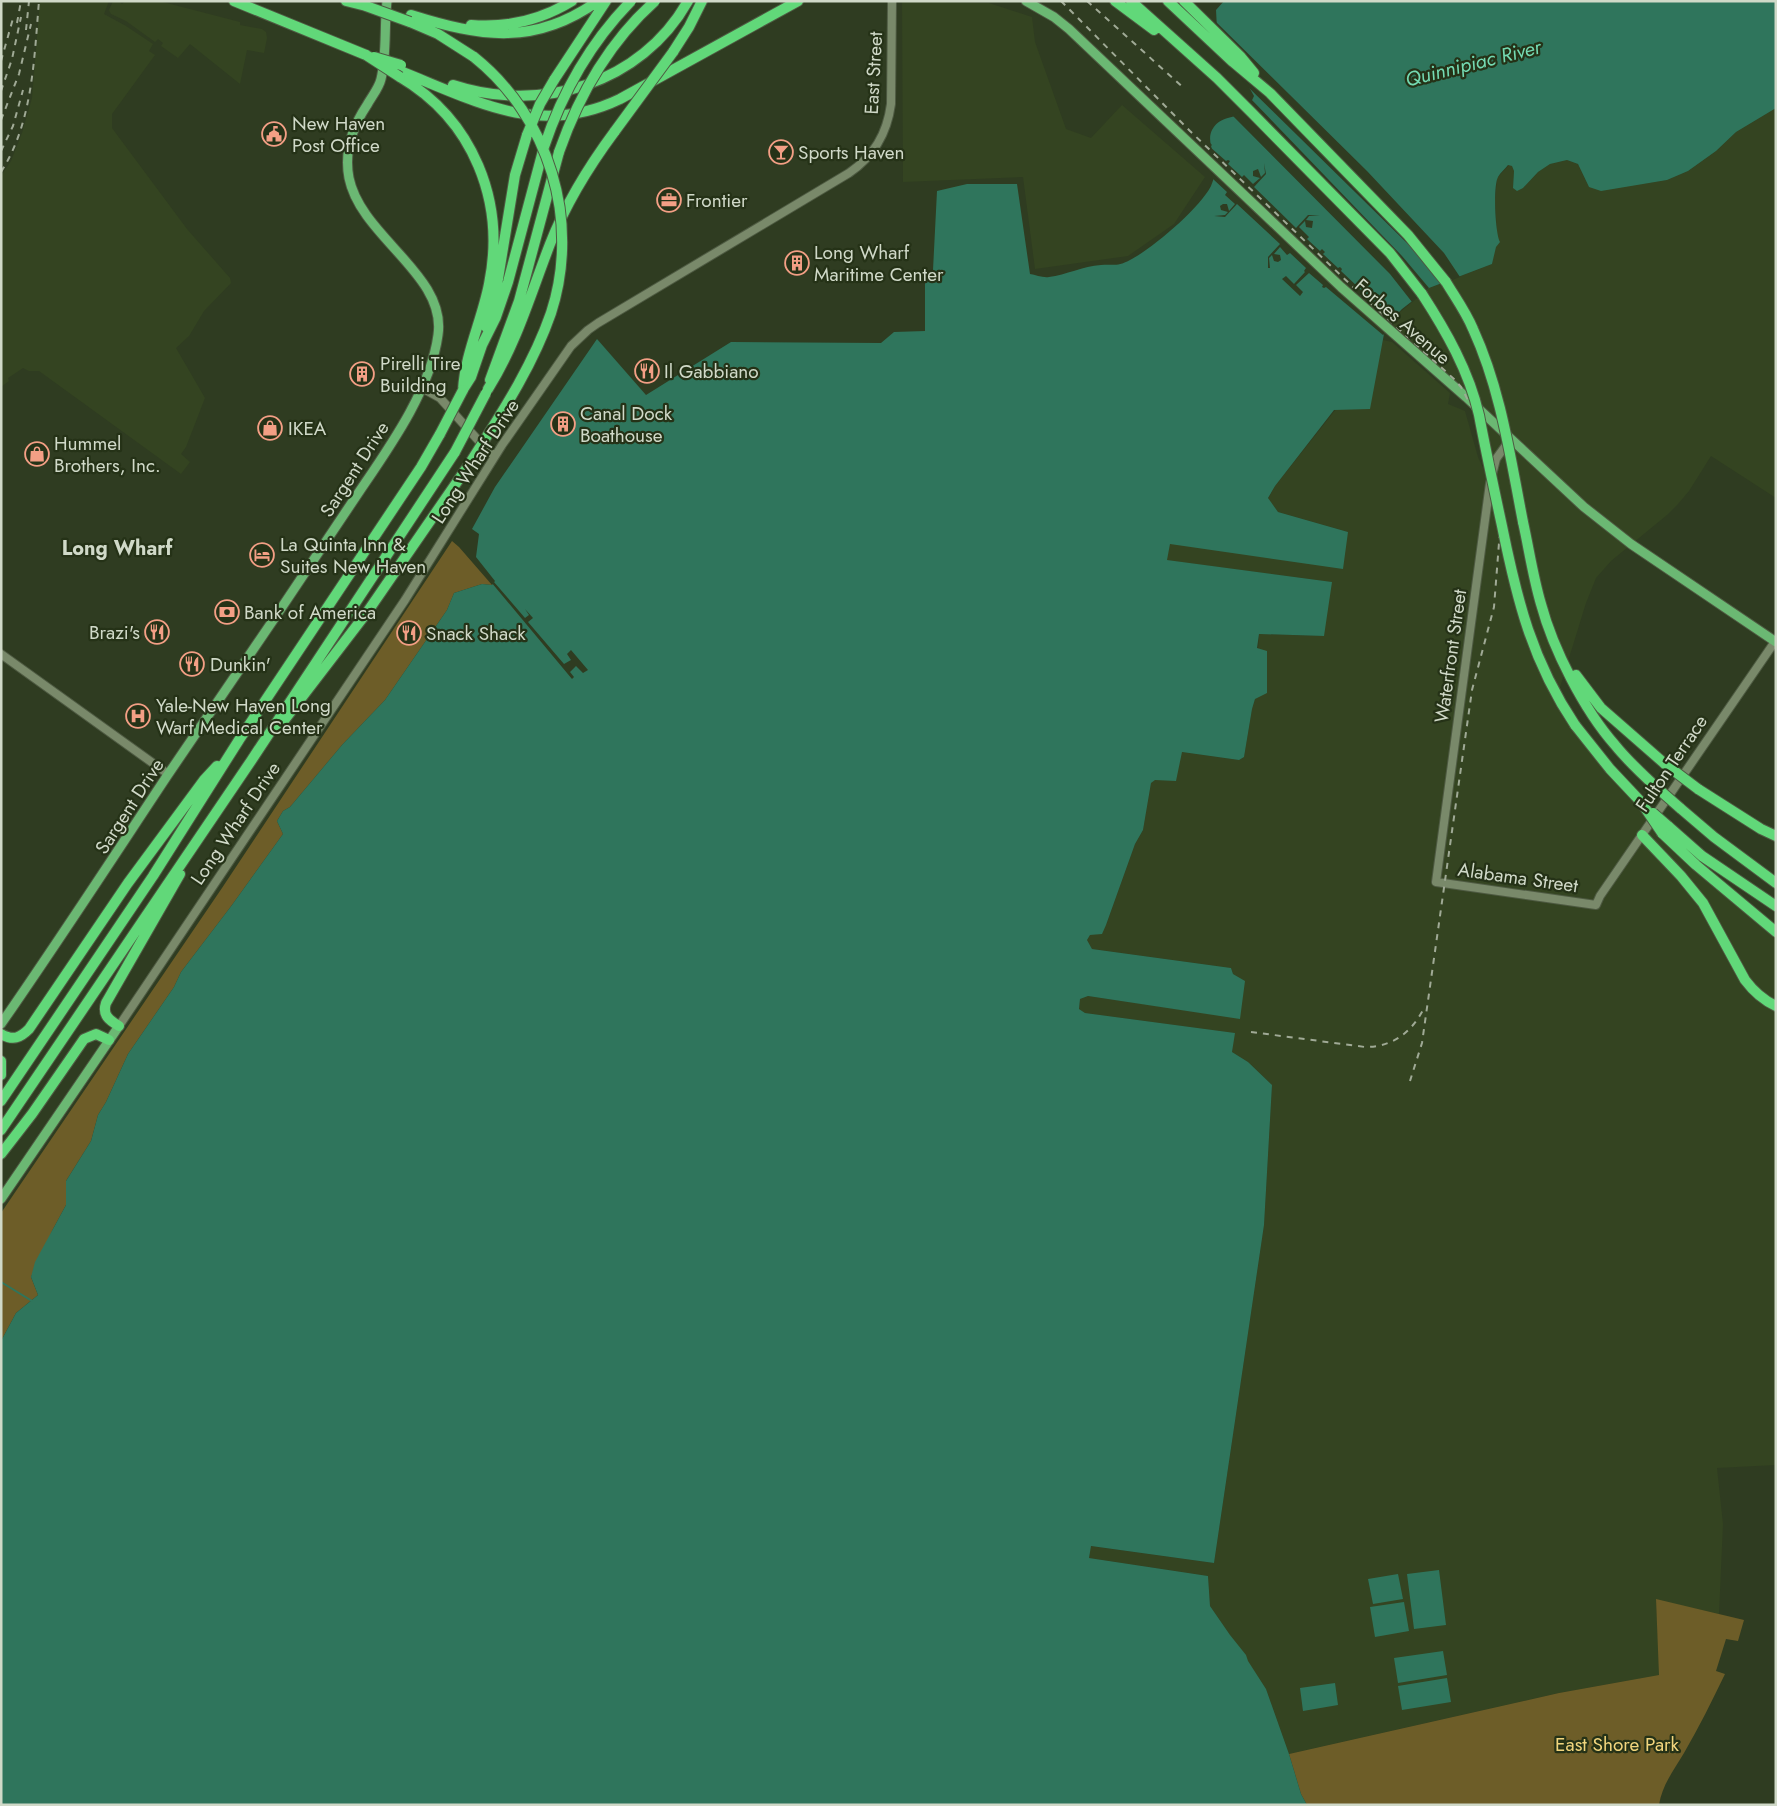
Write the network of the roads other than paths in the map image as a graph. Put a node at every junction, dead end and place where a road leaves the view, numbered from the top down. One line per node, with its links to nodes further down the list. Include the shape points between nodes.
1 (234, 1): 18 (highway, bridge)
2 (346, 1): 17 (highway, bridge)
3 (387, 1): 24 (main road, Sargent Drive, via 382,76 353,131 348,167 354,195 364,212 427,288 435,304 438,334)
4 (572, 1): 17 (highway, via 515,24 487,26 430,16)
5 (632, 1): 22 (highway, bridge, via 598,40 558,109 544,147 508,282)
6 (654, 1): 25 (highway, bridge, via 599,67 575,111 559,152 519,302)
7 (798, 1): 18 (highway, via 608,104 578,113 524,115 498,109)
8 (892, 1): 21 (main road, East Street, via 891,104)
9 (1115, 1): 19 (highway)
10 (1131, 1): 19 (highway)
11 (1168, 1): 20 (highway)
12 (1183, 1): 20 (highway, via 1240,56)
13 (1027, 2): 26 (main road, Forbes Avenue, via 1069,28 1341,287)
14 (602, 3): 17 (highway, via 542,29 514,34 485,33); 22 (highway, bridge, via 540,104 527,135 514,180 497,285)
15 (687, 3): 18 (highway, via 662,36 634,61 604,78 556,93 521,97 485,94)
16 (699, 6): 25 (highway, bridge, via 673,52 584,176 563,214 517,332)
17 (411, 18): 32 (highway, bridge, via 474,57 496,77 527,116 538,137 547,158 560,212 562,250 555,299 528,365 468,466 363,618)
18 (400, 71): 23 (highway, via 459,130 476,161 489,201 493,242 489,282)
19 (1217, 78): 34 (highway, bridge, via 1390,253 1427,302 1450,341 1477,406 1514,584 1527,629 1552,687 1575,724 1610,769)
20 (1270, 94): 30 (highway, bridge, via 1408,235 1446,282 1472,327 1499,402 1541,605 1573,681)
21 (878, 145): 27 (main road, Long Wharf Drive, via 849,173 588,330 571,346)
22 (482, 345): 23 (highway)
23 (467, 373): 31 (highway, bridge, via 463,390 421,467)
24 (422, 388): 27 (main road, via 440,398); 33 (main road, Sargent Drive, via 384,455)
25 (487, 391): 32 (highway, bridge, via 455,452)
26 (1511, 439): 28 (main road, Forbes Avenue, via 1584,507 1631,544); 38 (main road, Waterfront Street, via 1496,458 1490,484)
27 (495, 456): 45 (main road, Long Wharf Drive, via 405,600)
28 (1775, 641): 35 (main road, Fulton Terrace)
29 (1, 654): 33 (main road)
30 (1597, 712): 36 (highway, bridge, via 1698,789); 39 (highway, bridge, via 1615,745 1655,786 1714,837)
31 (239, 740): 46 (highway, via 155,845 29,1029 21,1037 12,1039); 50 (highway)
32 (252, 761): 37 (highway)
33 (168, 774): 44 (main road, Sargent Drive)
34 (1665, 830): 41 (highway); 42 (highway, via 1710,877)
35 (1642, 835): 40 (main road, Fulton Terrace); 43 (highway, via 1703,903 1752,989)
36 (1776, 836)
37 (191, 850): 45 (highway, via 176,884 106,1004 106,1017); 51 (highway)
38 (1436, 882): 40 (main road, Alabama Street)
39 (1776, 883)
40 (1596, 905)
41 (1776, 906)
42 (1776, 932)
43 (1776, 1006)
44 (1, 1024)
45 (119, 1026): 47 (main road, Long Wharf Drive)
46 (1, 1034)
47 (109, 1040): 52 (highway, via 96,1034 84,1039); 53 (main road, Long Wharf Drive)
48 (1, 1061): 49 (highway)
49 (1, 1075)
50 (1, 1101)
51 (1, 1130)
52 (1, 1154)
53 (1, 1198)

